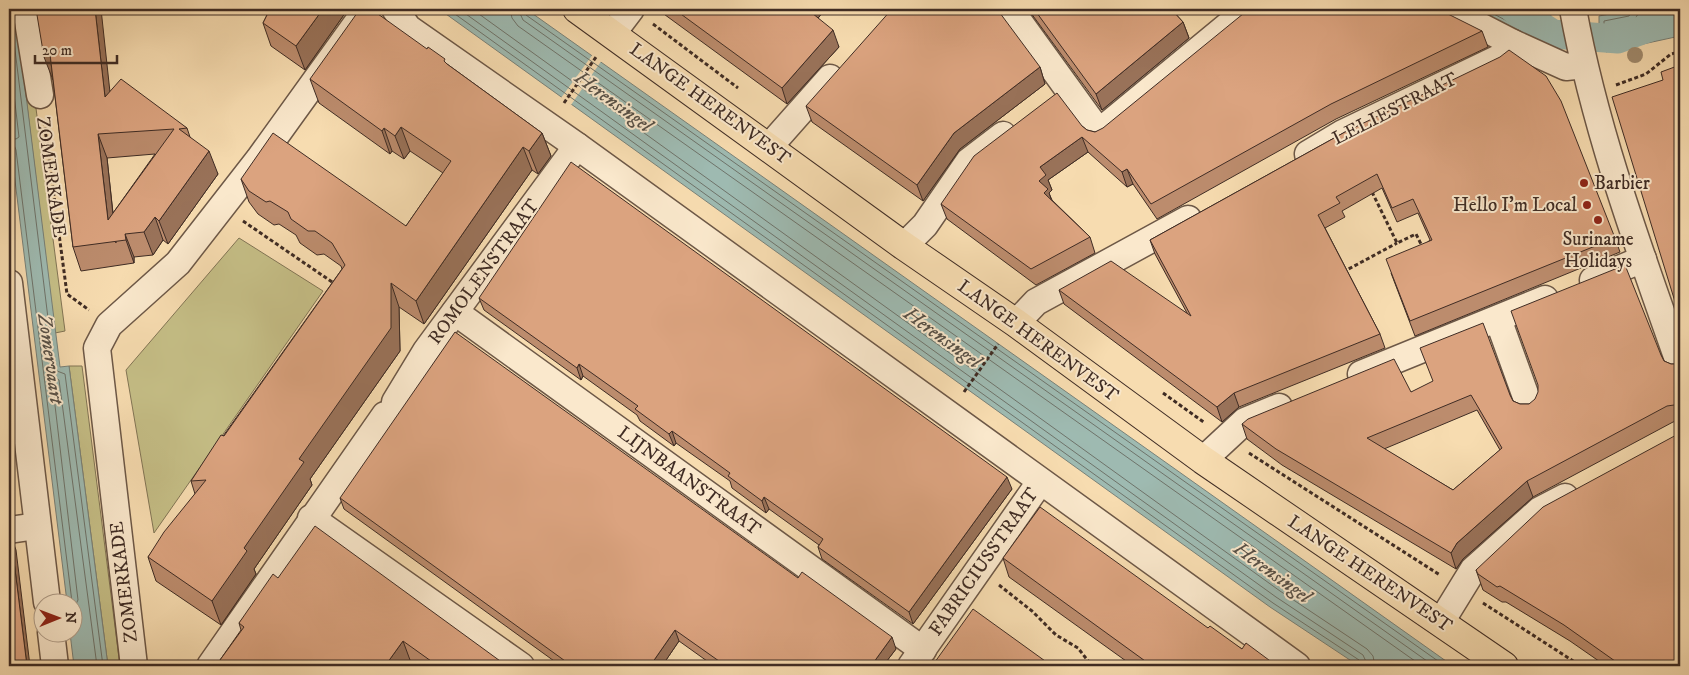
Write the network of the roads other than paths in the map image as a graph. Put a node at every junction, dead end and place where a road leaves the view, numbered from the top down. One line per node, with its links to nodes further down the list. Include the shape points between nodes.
1 (26, 9): 15 (street, ZOMERKADE)
2 (367, 9): 43 (street, ZOMERKADE, via 178,263 109,325 97,348)
3 (395, 9): 18 (street, via 408,28)
4 (577, 9): 11 (main road, LANGE HERENVEST)
5 (1010, 9): 14 (street)
6 (1248, 9): 14 (street, via 1099,132)
7 (1447, 9): 10 (street)
8 (1574, 9): 12 (street)
9 (640, 15): 11 (street)
10 (1513, 43): 12 (street, via 1566,67); 20 (street, LELIESTRAAT, via 1499,58 1343,133)
11 (605, 44): 19 (main road, LANGE HERENVEST)
12 (1582, 57): 23 (street)
13 (846, 60): 19 (street)
14 (1067, 86): 16 (street)
15 (40, 95)
16 (1044, 103)
17 (1022, 120): 22 (street, via 969,160 925,225)
18 (578, 146): 25 (street, ROMOLENSTRAAT); 33 (street)
19 (769, 147): 22 (main road, LANGE HERENVEST)
20 (1286, 166)
21 (1212, 206): 27 (street, via 1036,302)
22 (904, 246): 27 (main road, LANGE HERENVEST)
23 (1643, 259): 26 (street); 28 (street)
24 (9, 282): 36 (street)
25 (454, 312): 35 (street, ROMOLENSTRAAT); 41 (street, LIJNBAANSTRAAT)
26 (1498, 318): 29 (street); 31 (street)
27 (1016, 323): 32 (main road, LANGE HERENVEST)
28 (1680, 365)
29 (1335, 384)
30 (1299, 399): 32 (street, via 1244,421)
31 (1529, 404)
32 (1203, 460): 39 (main road, LANGE HERENVEST)
33 (1040, 482): 41 (street, FABRICIUSSTRAAT); 46 (street)
34 (1584, 487): 39 (street, via 1540,510 1473,570)
35 (311, 518): 44 (street, ROMOLENSTRAAT); 45 (street)
36 (37, 526): 37 (street); 38 (street)
37 (9, 530)
38 (46, 592)
39 (1441, 622): 47 (main road, LANGE HERENVEST)
40 (52, 642): 42 (street)
41 (917, 658)
42 (55, 666)
43 (134, 666)
44 (210, 666)
45 (521, 666)
46 (1298, 666)
47 (1504, 666)

